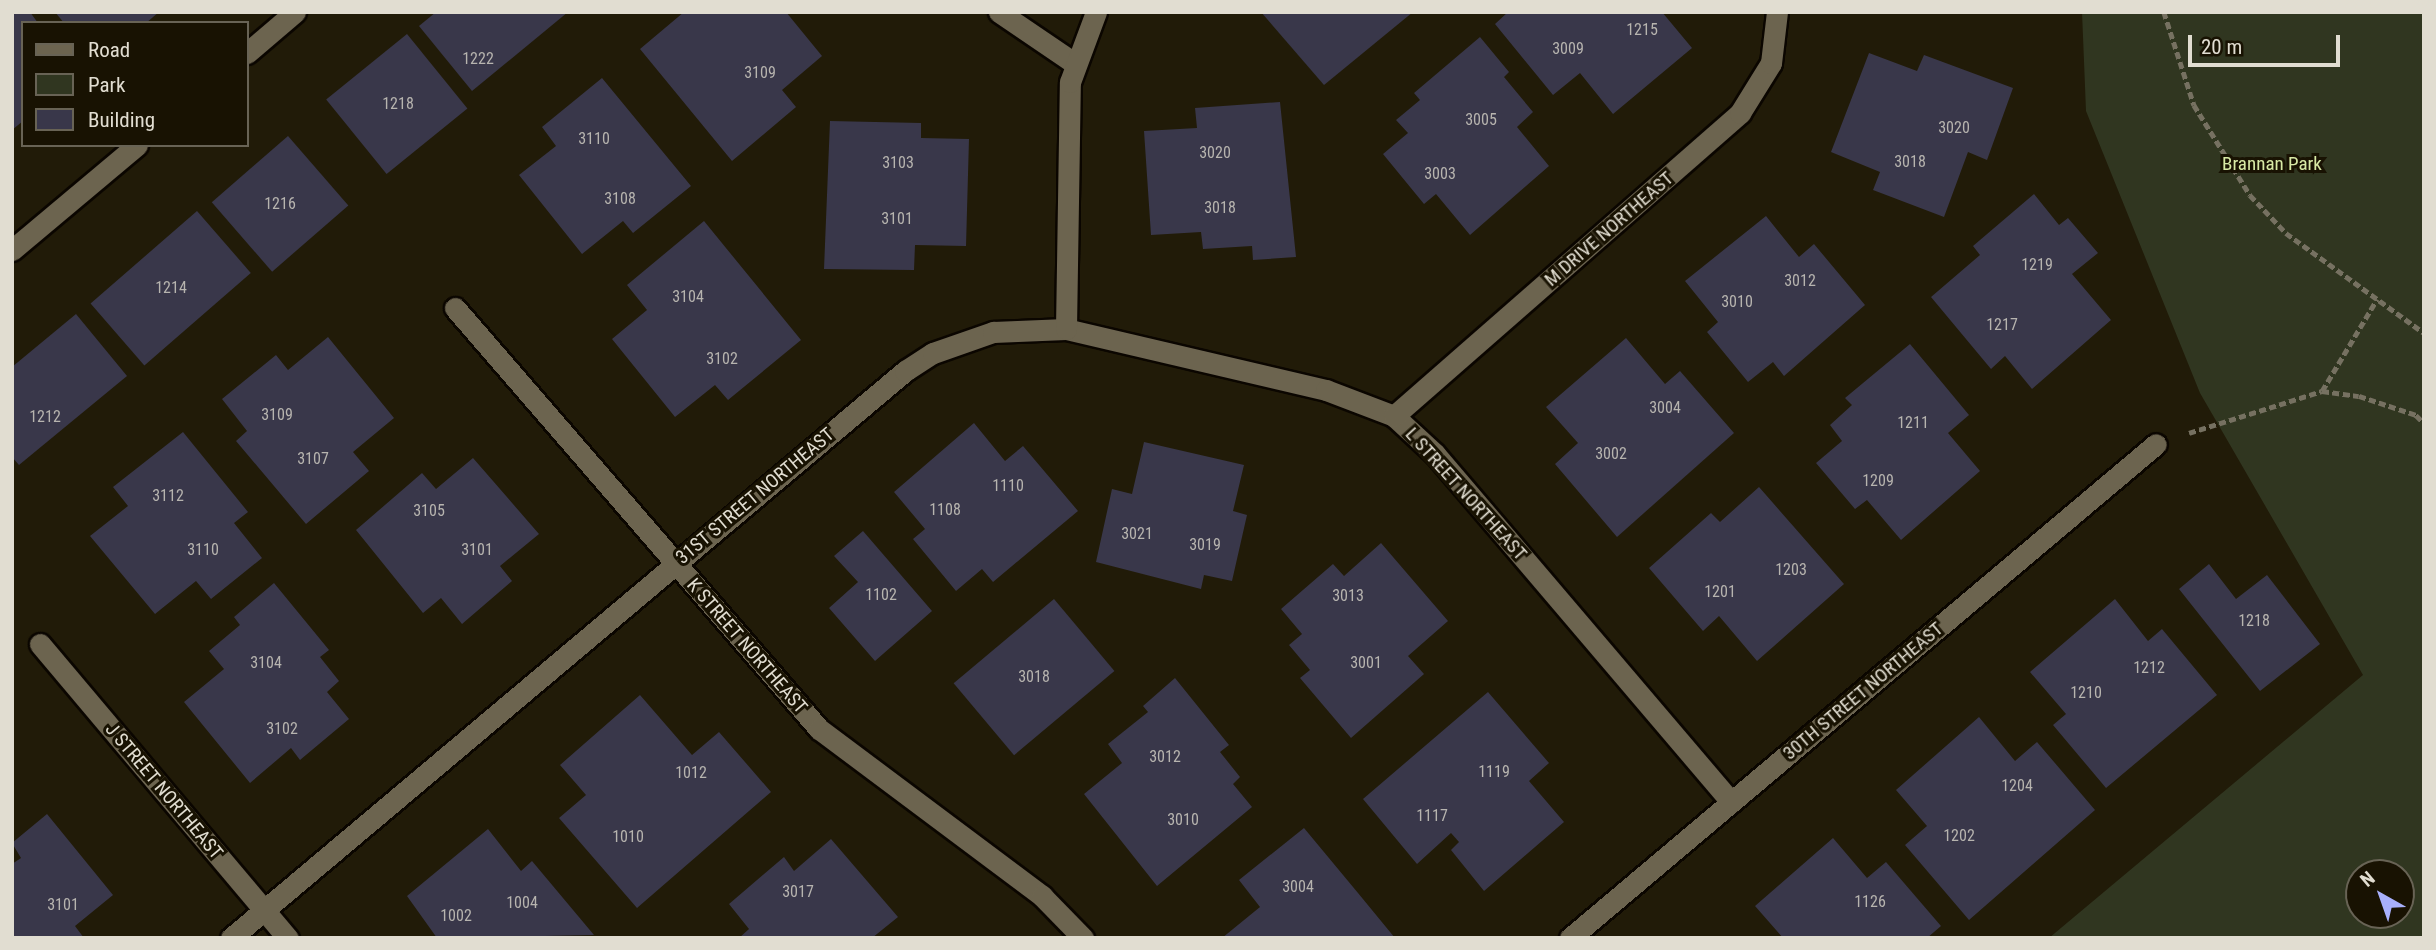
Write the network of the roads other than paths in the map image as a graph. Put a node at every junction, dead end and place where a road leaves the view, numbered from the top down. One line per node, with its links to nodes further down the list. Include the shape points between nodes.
1 (295, 12): 5 (street)
2 (999, 12): 6 (street)
3 (1096, 12): 6 (street)
4 (1777, 12): 11 (street, M DRIVE NORTHEAST, via 1771,63 1740,113)
5 (248, 52)
6 (1074, 64): 10 (street, via 1068,105)
7 (135, 147): 8 (street)
8 (12, 250)
9 (456, 308): 13 (street, K STREET NORTHEAST)
10 (1066, 328): 11 (street, L STREET NORTHEAST, via 1315,387 1358,399); 13 (street, 31ST STREET NORTHEAST, via 993,332 921,360)
11 (1394, 416): 15 (street, L STREET NORTHEAST, via 1435,454)
12 (2156, 444): 15 (street, 30TH STREET NORTHEAST)
13 (675, 563): 16 (street, 31ST STREET NORTHEAST); 19 (street, K STREET NORTHEAST, via 819,729 1042,896)
14 (40, 644): 16 (street, J STREET NORTHEAST)
15 (1731, 802): 20 (street, 30TH STREET NORTHEAST)
16 (264, 910): 17 (street, 31ST STREET NORTHEAST); 18 (street, J STREET NORTHEAST)
17 (231, 938)
18 (288, 938)
19 (1083, 938)
20 (1570, 938)

